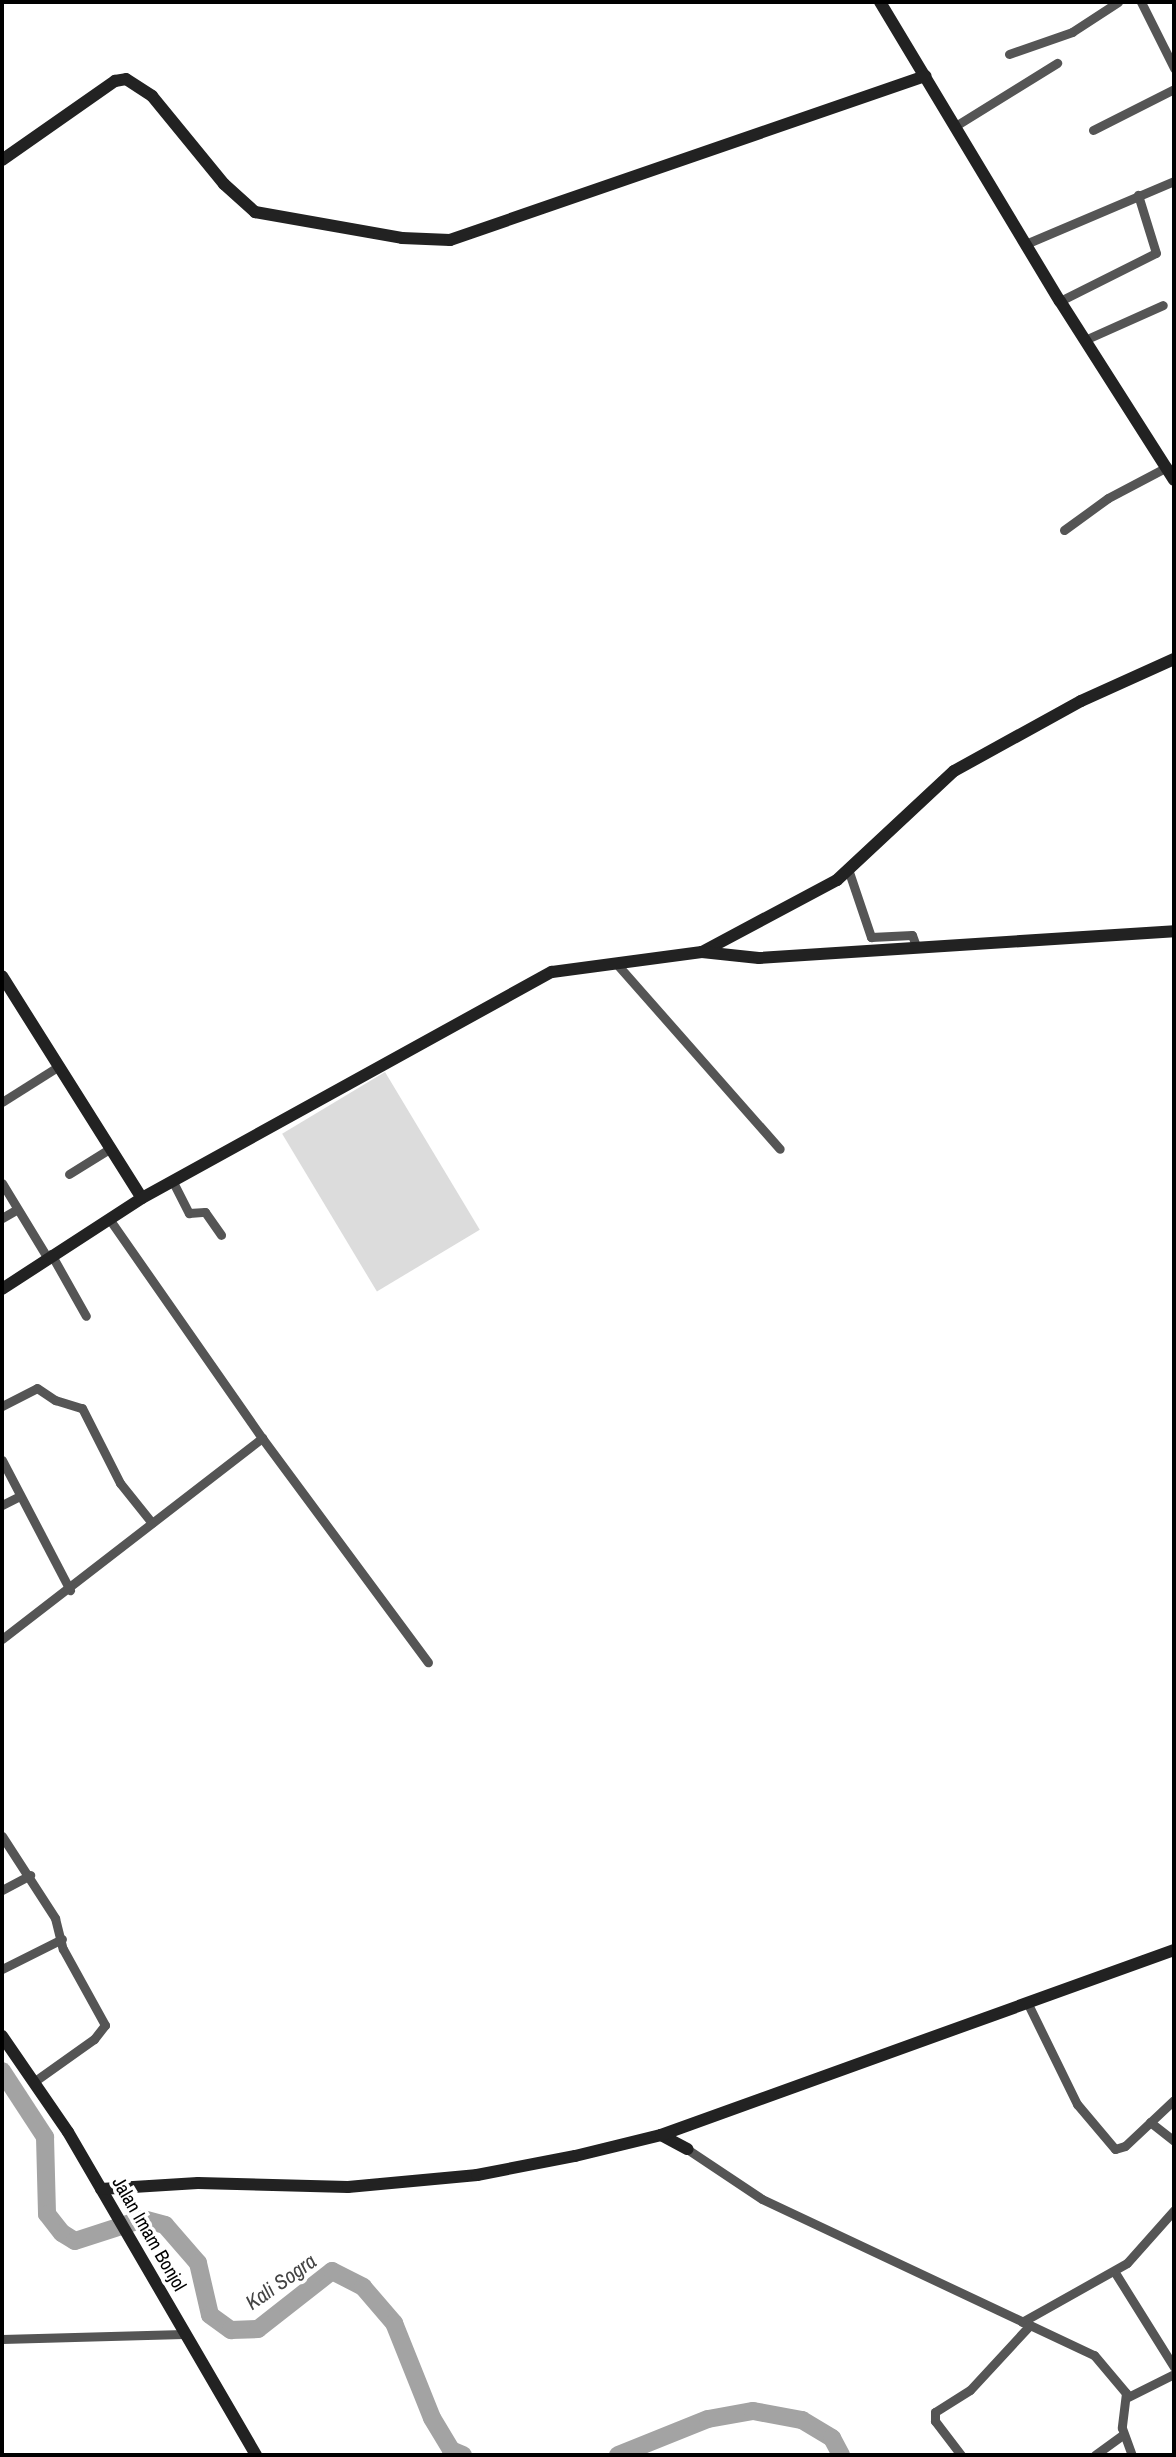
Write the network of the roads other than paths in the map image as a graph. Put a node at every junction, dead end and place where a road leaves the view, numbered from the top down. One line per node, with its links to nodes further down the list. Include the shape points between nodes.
1 (880, 2): 7 (street)
2 (1118, 2): 4 (street, via 1072,32)
3 (1141, 2): 6 (street)
4 (1009, 54)
5 (1057, 63): 9 (street)
6 (1174, 68)
7 (925, 76): 9 (street); 11 (street, via 450,240 402,238 255,212 224,184 152,96 127,79 115,82)
8 (1174, 89): 10 (street)
9 (957, 125): 14 (street)
10 (1093, 130)
11 (2, 160)
12 (1174, 181): 13 (street)
13 (1138, 195): 14 (street); 15 (street, via 1156,253)
14 (1028, 243): 15 (street)
15 (1060, 301): 17 (street)
16 (1163, 305): 17 (street)
17 (1087, 339): 18 (street)
18 (1167, 467): 19 (street); 20 (street, via 1108,498)
19 (1174, 480)
20 (1064, 530)
21 (1174, 659): 22 (street, via 1092,696 954,771)
22 (848, 869): 24 (street, via 871,937 912,934); 25 (street, via 823,889)
23 (1174, 931): 24 (street)
24 (916, 946): 25 (street, via 759,958)
25 (702, 952): 26 (street)
26 (615, 962): 31 (street); 34 (street, via 552,972)
27 (2, 976): 28 (street)
28 (60, 1066): 29 (street); 30 (street)
29 (2, 1102)
30 (111, 1148): 32 (street); 35 (street)
31 (780, 1149)
32 (69, 1174)
33 (2, 1183): 36 (street)
34 (171, 1183): 35 (street); 39 (street, via 189,1213 205,1212)
35 (146, 1196): 38 (street)
36 (16, 1210): 37 (street); 40 (street)
37 (2, 1218)
38 (109, 1219): 40 (street); 44 (street)
39 (221, 1235)
40 (49, 1256): 41 (street); 42 (street)
41 (2, 1289)
42 (86, 1316)
43 (2, 1406): 48 (street, via 37,1388 55,1400 82,1408 120,1483)
44 (262, 1438): 48 (street); 51 (street)
45 (2, 1460): 46 (street)
46 (20, 1496): 47 (street); 49 (street)
47 (2, 1505)
48 (152, 1523): 49 (street)
49 (70, 1590): 50 (street)
50 (2, 1639)
51 (428, 1662)
52 (2, 1836): 53 (street)
53 (30, 1875): 54 (street); 55 (street)
54 (2, 1890)
55 (62, 1939): 57 (street); 60 (street, via 105,2025 94,2039)
56 (1174, 1950): 58 (street)
57 (2, 1969)
58 (1027, 2002): 62 (street, via 1070,2092 1107,2144 1123,2148); 63 (street)
59 (2, 2036): 60 (street, Jalan Imam Bonjol)
60 (35, 2081): 67 (street, Jalan Imam Bonjol)
61 (1174, 2100): 62 (street)
62 (1150, 2122): 65 (street)
63 (686, 2126): 64 (street); 66 (street)
64 (661, 2135): 66 (street); 67 (street, via 453,2178 348,2188 198,2183)
65 (1174, 2141)
66 (687, 2149): 70 (street, via 762,2199)
67 (101, 2189): 71 (street, Jalan Imam Bonjol)
68 (1174, 2210): 69 (street, via 1146,2245)
69 (1114, 2271): 70 (street); 73 (street)
70 (1026, 2324): 75 (street, via 1094,2355); 78 (street, via 970,2390 935,2412)
71 (183, 2334): 72 (street); 77 (street, Jalan Imam Bonjol)
72 (2, 2339)
73 (1174, 2367)
74 (1174, 2374): 75 (street)
75 (1128, 2397): 76 (street)
76 (1122, 2435): 79 (street); 80 (street)
77 (256, 2455)
78 (961, 2455)
79 (1095, 2455)
80 (1132, 2455)

